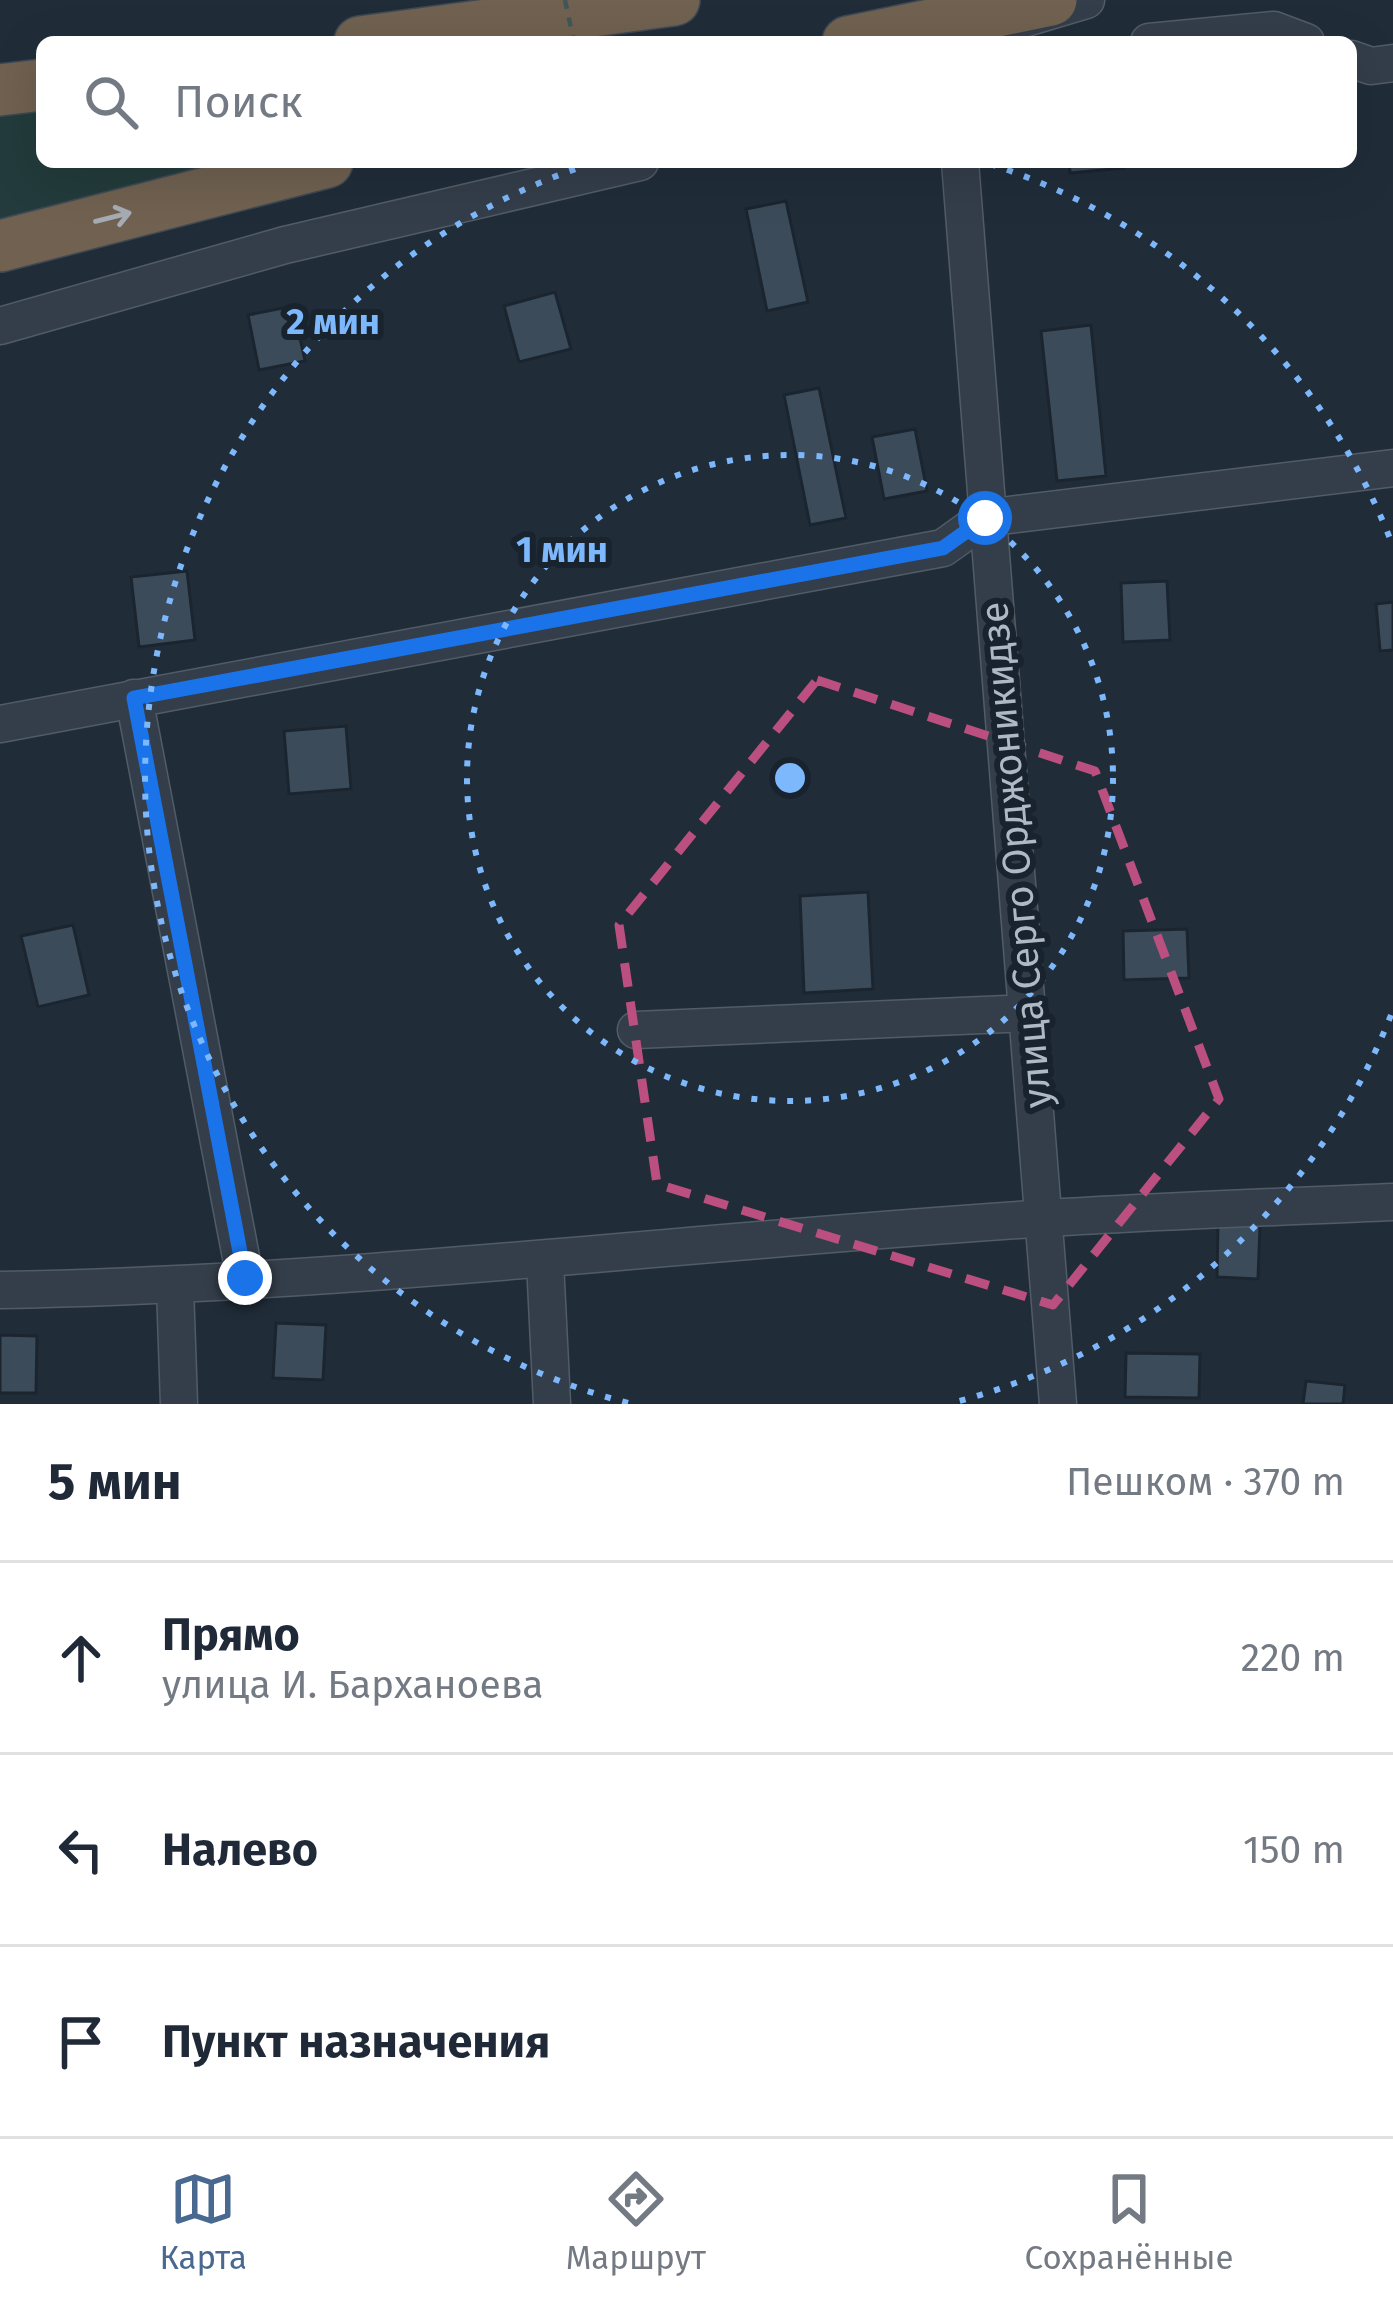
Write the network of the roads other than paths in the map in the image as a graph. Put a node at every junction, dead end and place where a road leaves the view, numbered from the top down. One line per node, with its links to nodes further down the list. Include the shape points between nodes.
1 (674, 0): 4 (highway)
2 (1051, 0): 5 (highway)
3 (1086, 0): 6 (street)
4 (405, 36)
5 (877, 36)
6 (994, 36)
7 (1212, 36): 8 (street)
8 (1290, 36)
9 (1357, 61): 10 (street)
10 (1393, 63)
11 (36, 86): 12 (highway)
12 (0, 90)
13 (303, 168): 16 (highway, one-way to 13)
14 (614, 168): 17 (street, via 284,245)
15 (960, 168): 19 (street, улица Серго Орджоникидзе)
16 (0, 245)
17 (0, 326)
18 (1393, 468): 19 (street)
19 (985, 518): 20 (street, via 943,548); 22 (street, улица Серго Орджоникидзе)
20 (134, 698): 21 (street); 27 (street)
21 (0, 724)
22 (1028, 1013): 23 (street); 25 (street, улица Серго Орджоникидзе)
23 (636, 1030)
24 (1393, 1202): 25 (street)
25 (1046, 1219): 26 (street); 32 (street, улица Серго Орджоникидзе)
26 (545, 1262): 27 (street); 31 (street)
27 (245, 1278): 28 (street)
28 (176, 1287): 29 (street); 30 (street)
29 (0, 1290)
30 (179, 1404)
31 (552, 1404)
32 (1058, 1404)

